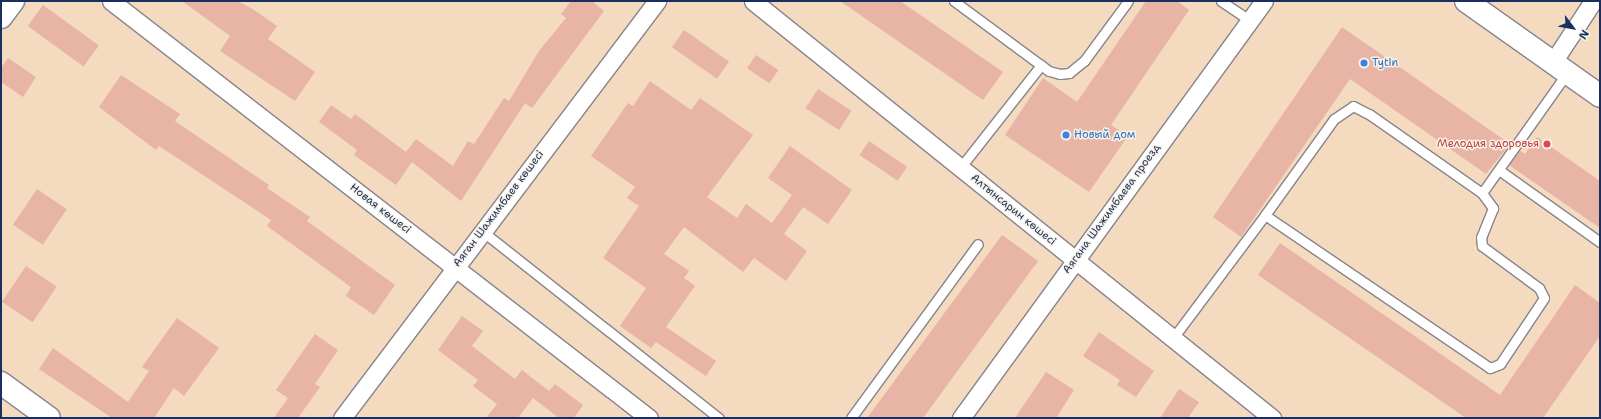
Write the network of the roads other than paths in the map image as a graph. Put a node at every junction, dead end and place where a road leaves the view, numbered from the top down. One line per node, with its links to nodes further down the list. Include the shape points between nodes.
1 (12, 1): 11 (main road)
2 (111, 1): 24 (street, Новая көшесі)
3 (657, 1): 20 (street, Аяган Шажимбаев көшесі)
4 (753, 1): 16 (street, Алтынсарин көшесі)
5 (954, 1): 13 (lane)
6 (1128, 1): 13 (lane, via 1077,68 1060,74)
7 (1221, 1): 12 (lane)
8 (1264, 1): 12 (street, Аягана Шажимбаева проезд)
9 (1466, 1): 14 (main road)
10 (1593, 1): 14 (street)
11 (1, 17)
12 (1249, 20): 23 (street, Аягана Шажимбаева проезд)
13 (1041, 65): 16 (lane)
14 (1560, 67): 15 (main road); 17 (lane)
15 (1600, 96)
16 (960, 168): 23 (street, Алтынсарин көшесі)
17 (1499, 170): 18 (lane); 21 (lane)
18 (1482, 193): 19 (lane, via 1369,114 1353,106 1334,119); 19 (lane, via 1493,208 1481,237 1482,246 1539,288 1544,298 1500,364 1490,368)
19 (1265, 215): 25 (lane)
20 (482, 231): 24 (street, Аяган Шажимбаев көшесі); 30 (lane)
21 (1600, 242)
22 (978, 244): 31 (lane)
23 (1075, 260): 25 (street, Алтынсарин көшесі); 32 (street, Аягана Шажимбаева проезд)
24 (455, 267): 28 (street, Аяган Шажимбаев көшесі); 29 (street, Новая көшесі)
25 (1173, 338): 33 (street, Алтынсарин көшесі)
26 (1, 383): 27 (main road)
27 (49, 418)
28 (342, 418)
29 (649, 418)
30 (719, 418)
31 (852, 418)
32 (961, 418)
33 (1272, 418)

